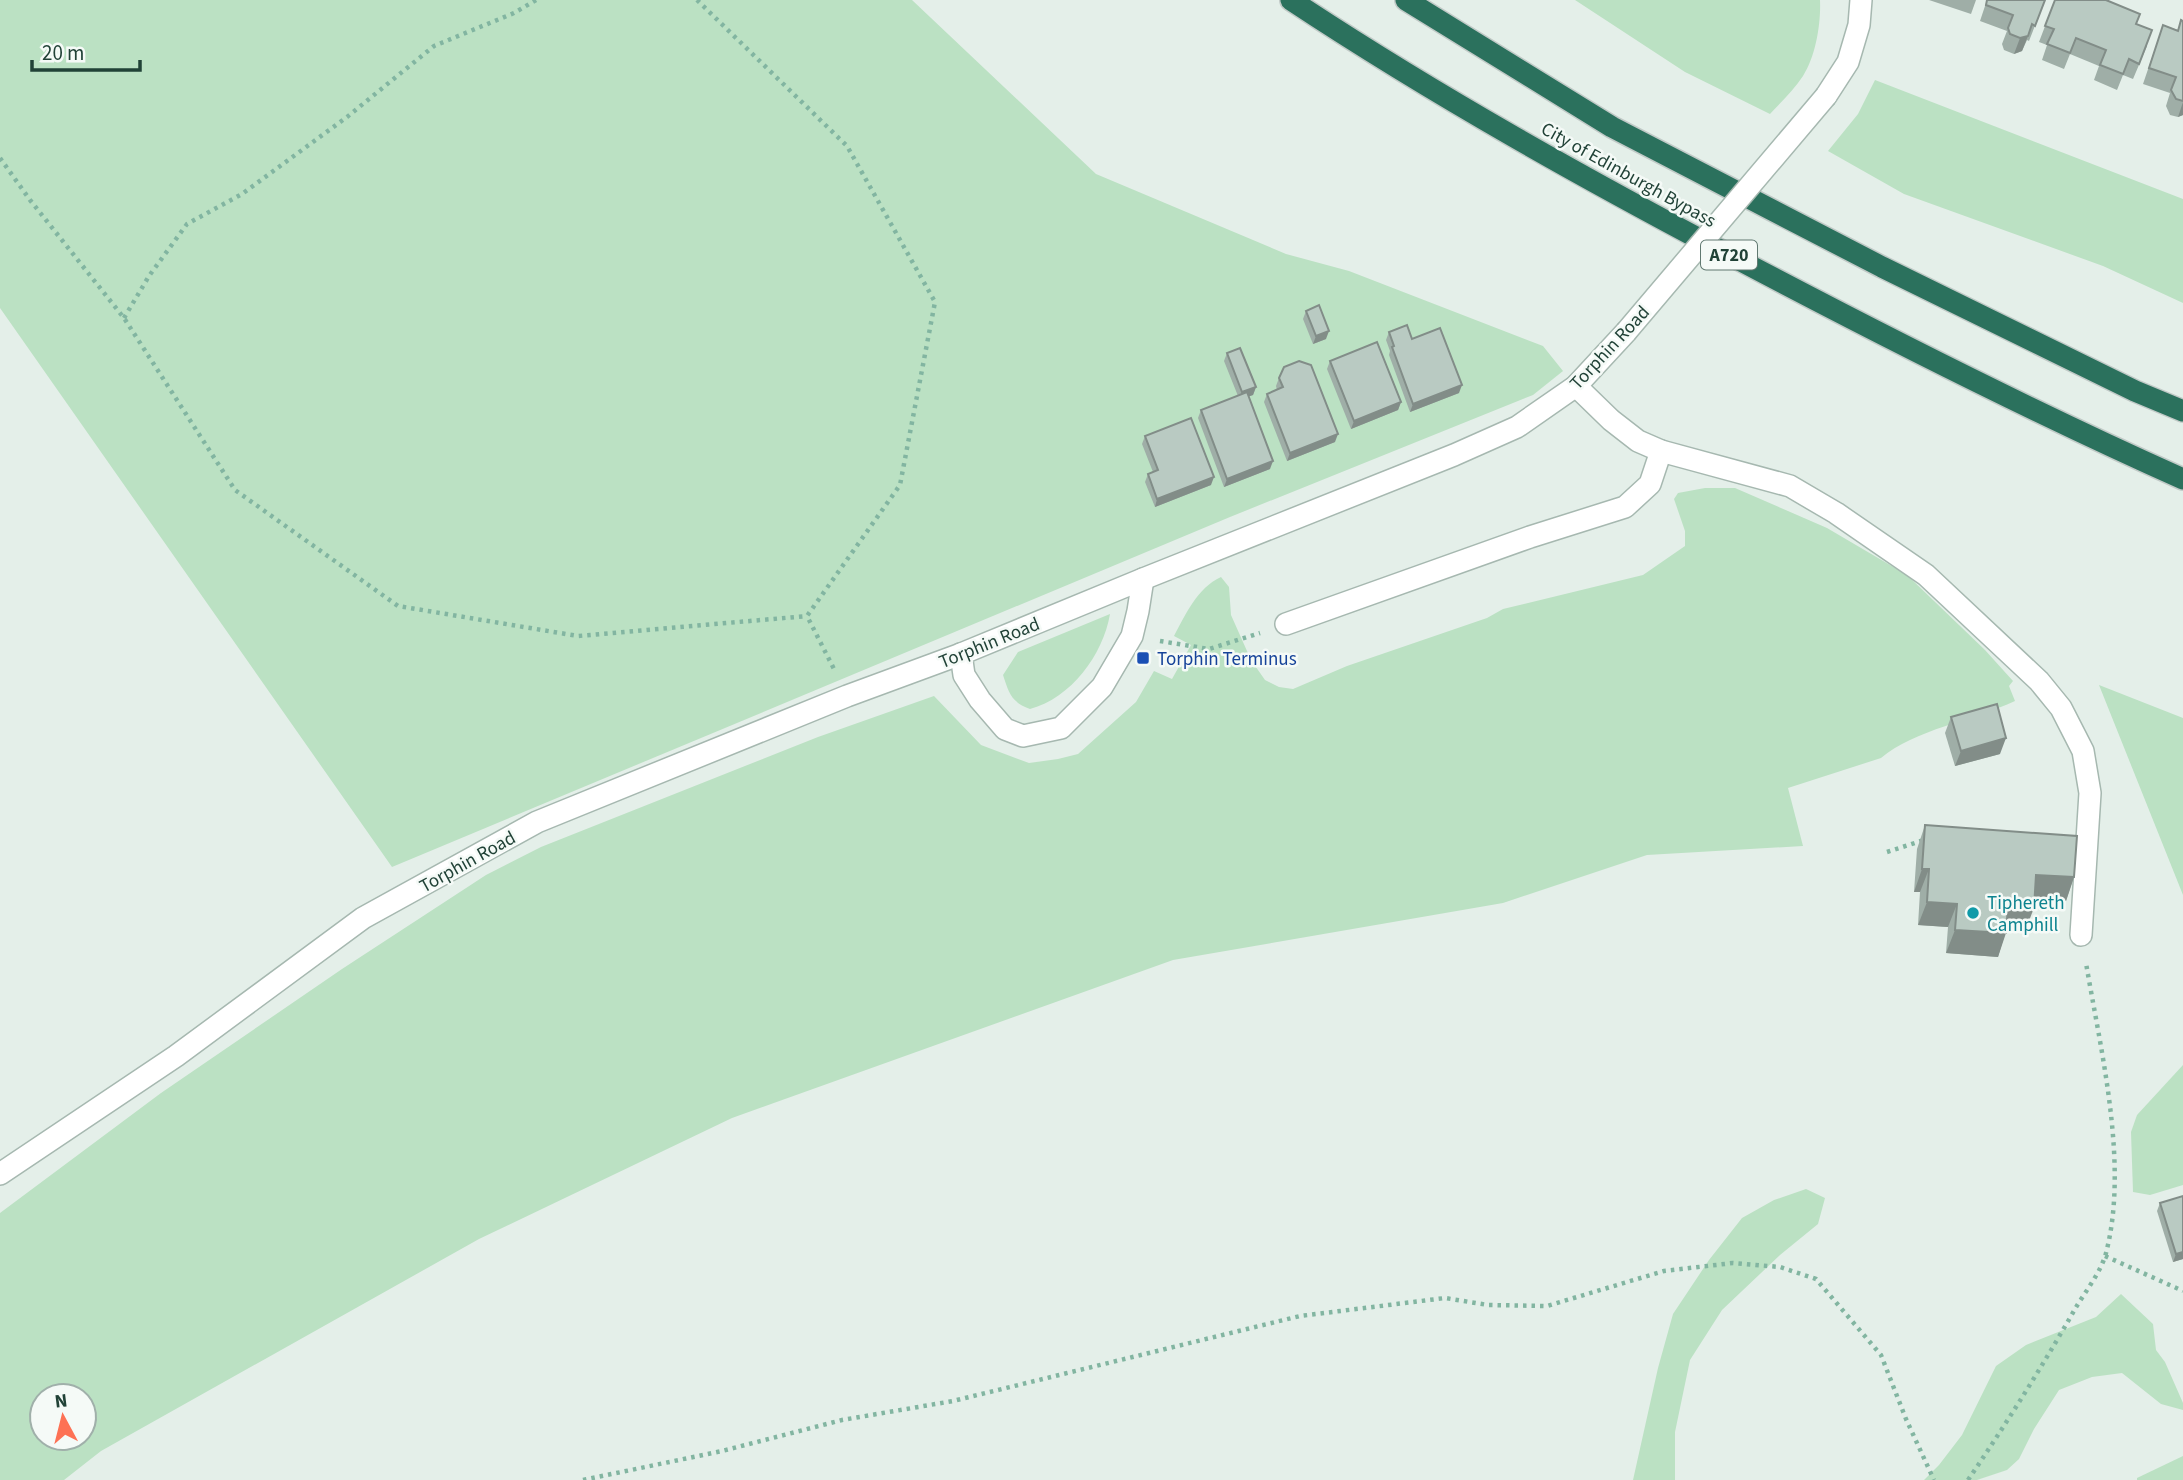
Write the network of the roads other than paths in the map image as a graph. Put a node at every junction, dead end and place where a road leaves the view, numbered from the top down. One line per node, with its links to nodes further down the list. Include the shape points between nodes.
1 (1291, 0): 7 (highway, City of Edinburgh Bypass / A720, via 1373,54 1632,203 1875,332)
2 (1406, 0): 5 (highway, City of Edinburgh Bypass, via 1612,127 1882,267)
3 (1861, 0): 4 (street, Torphin Road, bridge, via 1848,62 1826,96)
4 (1576, 386): 6 (street, via 1638,441); 8 (street, Torphin Road, via 1517,427 1441,461)
5 (2183, 411)
6 (1661, 451): 9 (street, via 1650,484 1625,507); 11 (street, via 1790,486 1836,513 1926,575 2062,708 2083,751 2091,793)
7 (2183, 479)
8 (1143, 579): 10 (street, Torphin Road); 10 (street, via 1132,636 1102,687 1061,728 1023,736 1005,729 964,675)
9 (1286, 624)
10 (961, 654): 12 (street, Torphin Road, via 537,822 363,918 176,1056)
11 (2081, 935)
12 (0, 1174)

